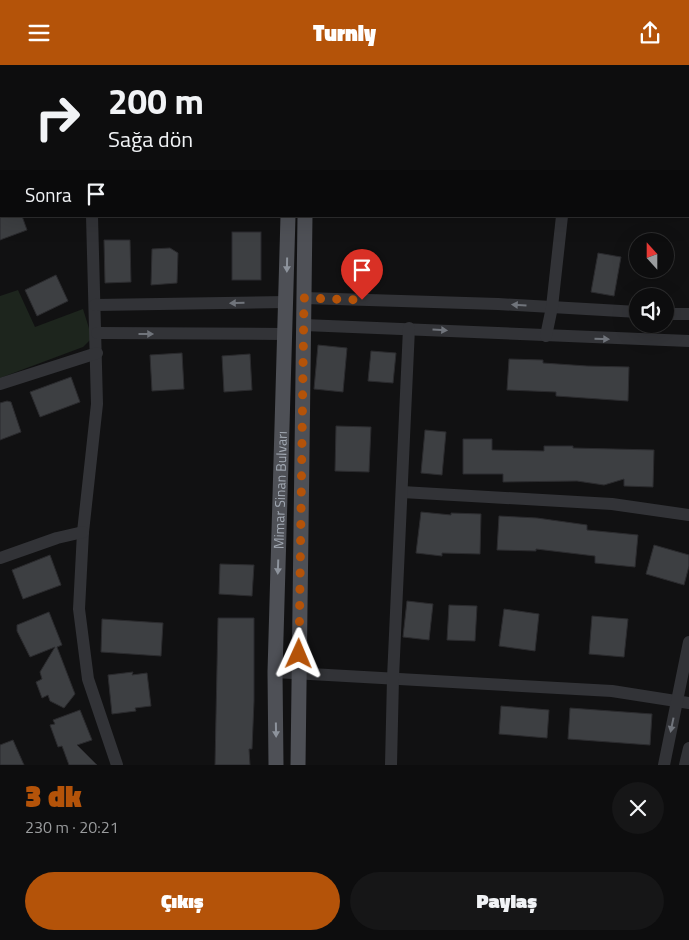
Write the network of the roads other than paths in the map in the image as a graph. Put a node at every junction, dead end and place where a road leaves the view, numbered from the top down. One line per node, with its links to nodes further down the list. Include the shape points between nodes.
1 (92, 217): 7 (street)
2 (288, 217): 6 (main road, Mimar Sinan Bulvarı, one-way to 6)
3 (305, 217): 5 (main road, Mimar Sinan Bulvarı)
4 (562, 217): 8 (street)
5 (304, 298): 8 (street, one-way to 5); 12 (main road, Mimar Sinan Bulvarı)
6 (286, 302): 7 (street, one-way to 7); 15 (main road, Mimar Sinan Bulvarı)
7 (95, 305): 14 (street)
8 (552, 307): 9 (street); 16 (street)
9 (629, 311)
10 (674, 314): 11 (street)
11 (689, 314)
12 (304, 325): 13 (street); 26 (main road, Mimar Sinan Bulvarı)
13 (409, 328): 16 (street, one-way to 16); 20 (street)
14 (97, 333): 15 (street, one-way to 15); 18 (street)
15 (285, 334): 25 (main road, Mimar Sinan Bulvarı, one-way to 25)
16 (546, 336): 17 (street, one-way to 17)
17 (689, 341)
18 (96, 353): 19 (street); 22 (street, via 98,404)
19 (0, 383)
20 (402, 492): 21 (street, via 612,504); 27 (street)
21 (689, 515)
22 (83, 532): 23 (street, via 57,537); 30 (street, via 79,609 88,679)
23 (0, 559)
24 (689, 643): 28 (street)
25 (275, 672): 26 (street); 31 (main road, Mimar Sinan Bulvarı, one-way to 31)
26 (298, 673): 27 (street); 32 (main road, Mimar Sinan Bulvarı)
27 (393, 678): 28 (street, via 612,691); 33 (street)
28 (683, 702): 34 (street, one-way to 34)
29 (689, 747): 35 (street)
30 (117, 765)
31 (276, 765)
32 (298, 765)
33 (391, 765)
34 (664, 765)
35 (685, 765)

